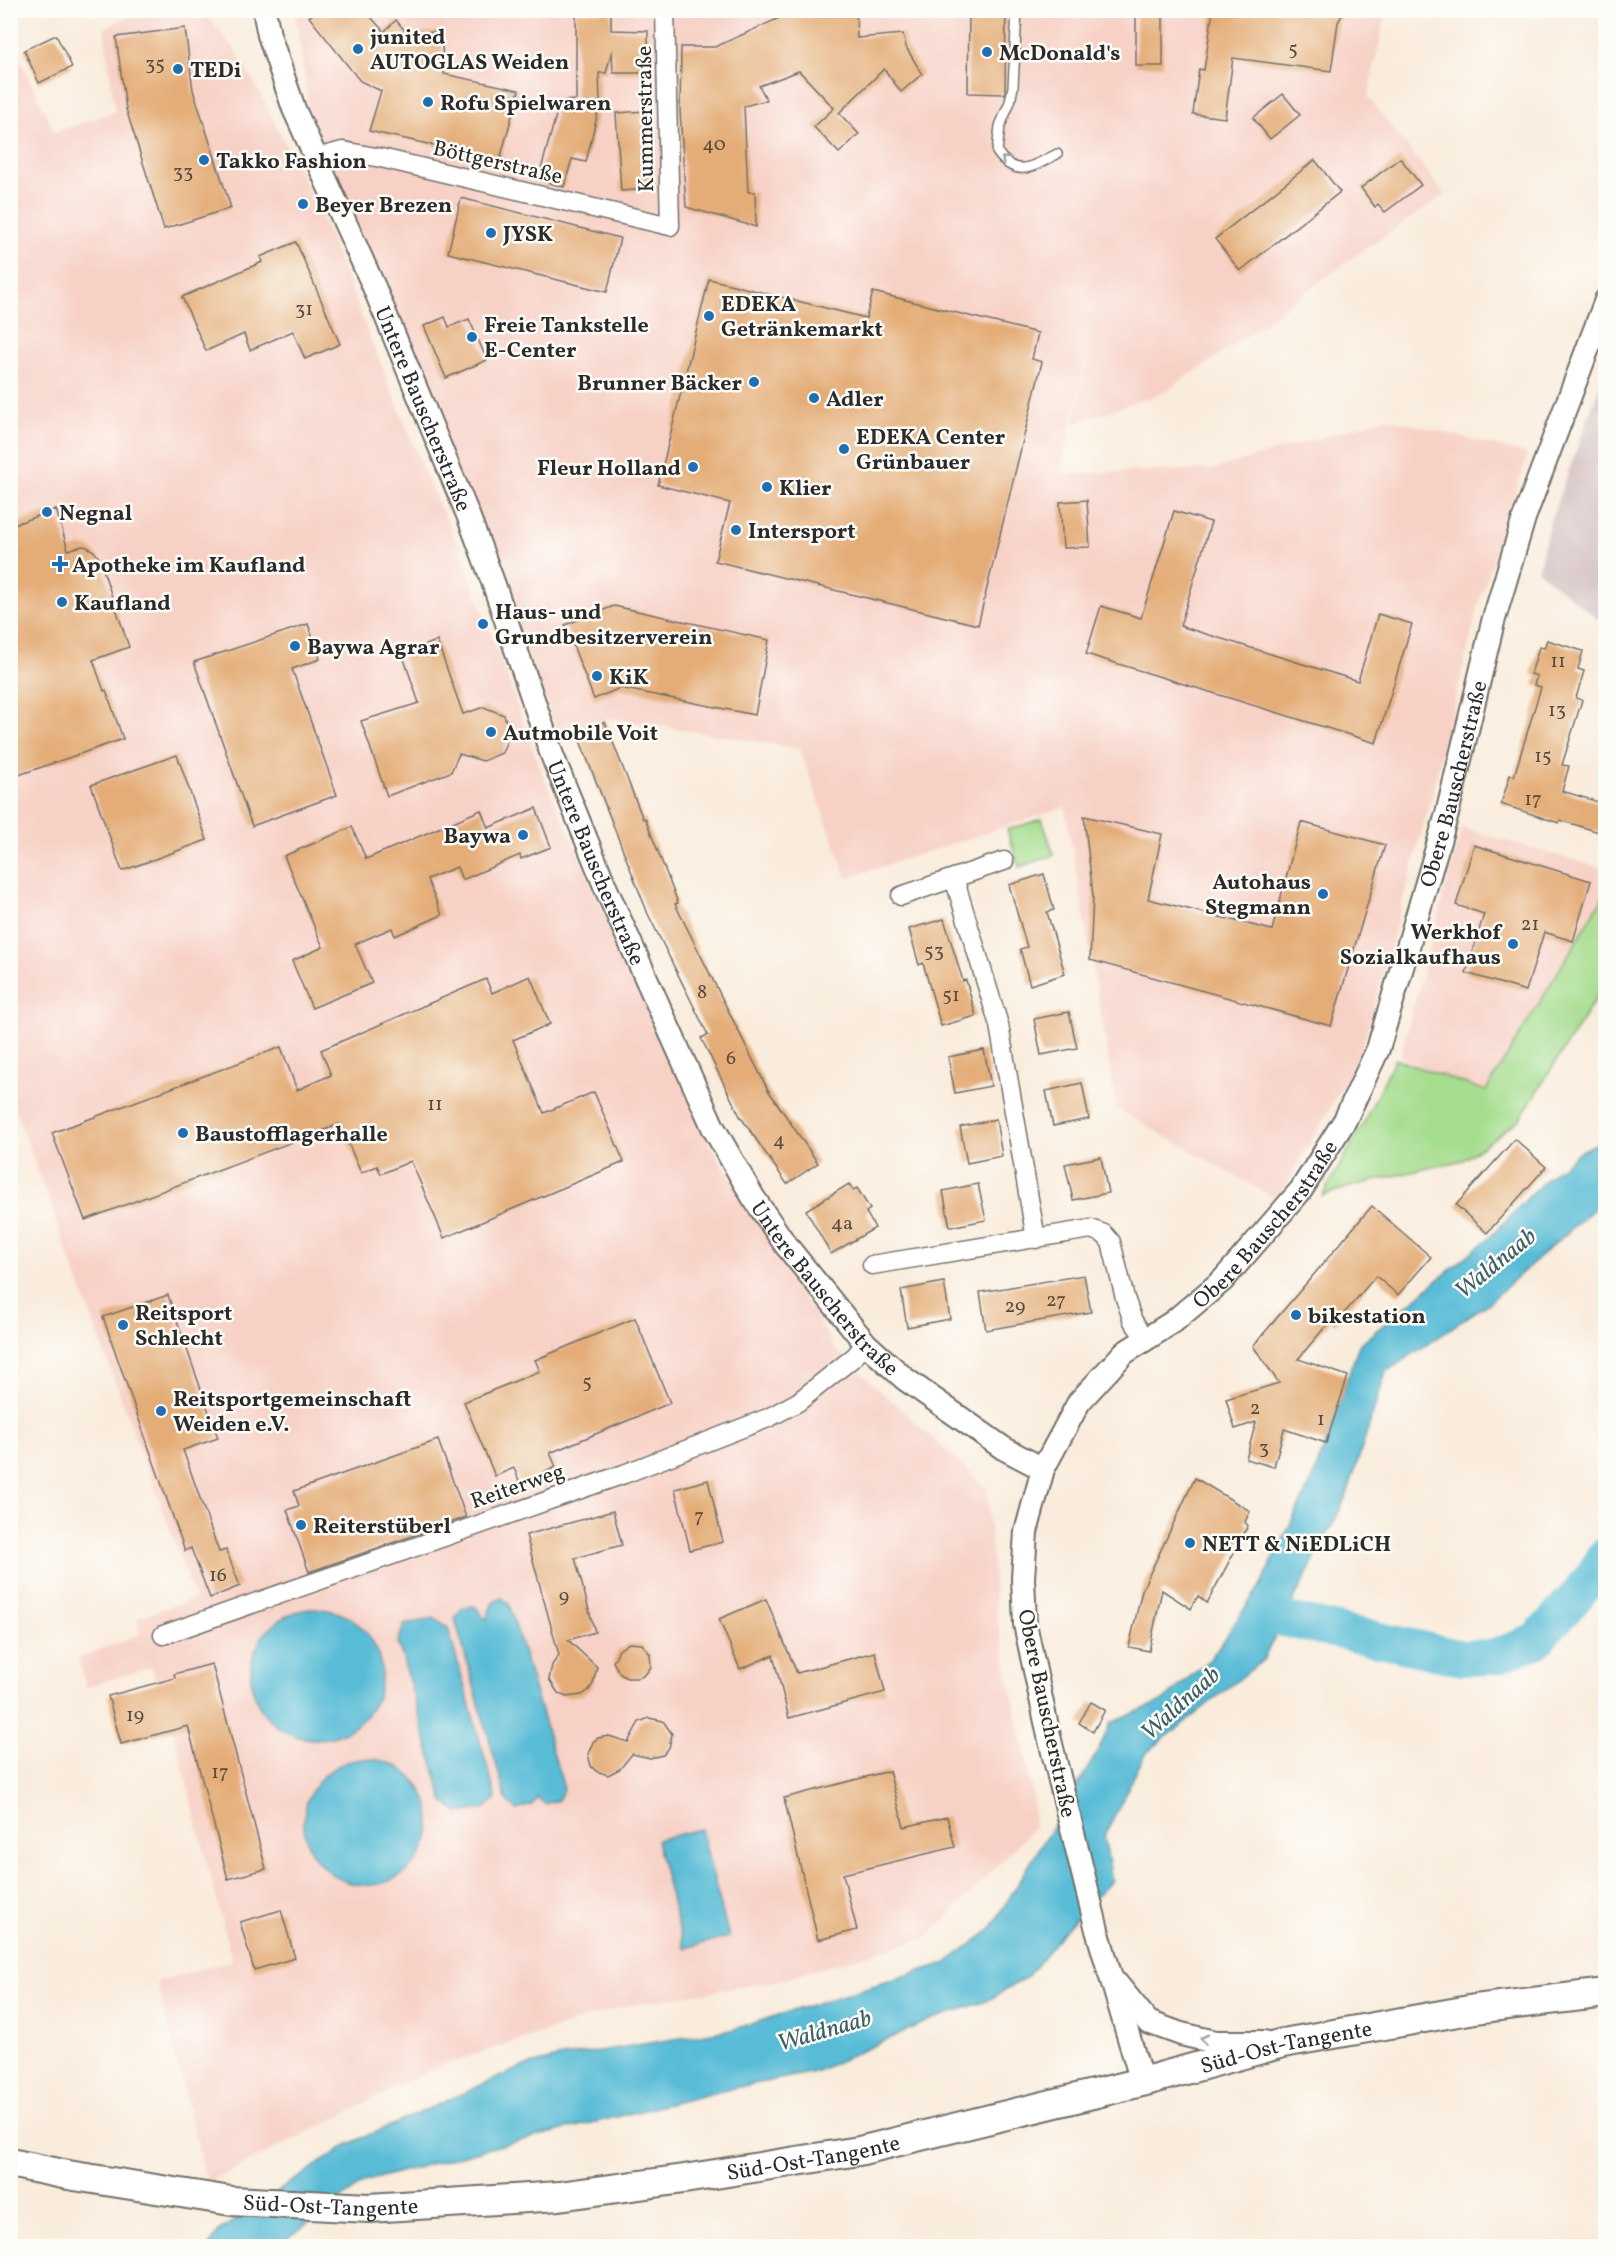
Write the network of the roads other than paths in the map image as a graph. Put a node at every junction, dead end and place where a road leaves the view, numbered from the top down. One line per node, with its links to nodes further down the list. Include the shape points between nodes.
1 (264, 10): 5 (street, Untere Bauscherstraße, via 294,109)
2 (665, 10): 6 (street, Kummerstraße)
3 (1017, 10): 4 (lane, one-way to 3, via 1017,170 1004,163 997,152 1000,126 1013,87)
4 (1057, 154)
5 (316, 158): 6 (street, Böttgerstraße, via 343,152 381,158); 14 (street, Untere Bauscherstraße, via 468,515 542,729 607,891 713,1127 784,1244)
6 (670, 226)
7 (1605, 300): 13 (street, Obere Bauscherstraße, via 1524,518 1493,622 1447,814 1378,1049 1345,1120 1301,1190 1223,1280)
8 (1004, 861): 9 (street)
9 (954, 878): 10 (street); 11 (street, via 999,1025)
10 (901, 896)
11 (1036, 1239): 12 (street); 13 (street, via 1091,1229 1104,1234 1111,1242 1133,1321)
12 (872, 1265)
13 (1146, 1339): 15 (street, Obere Bauscherstraße, via 1124,1353 1079,1402)
14 (866, 1344): 15 (street, Untere Bauscherstraße, via 905,1379 1003,1448); 16 (street, Reiterweg, via 798,1402 768,1418 624,1474)
15 (1043, 1469): 17 (street, Obere Bauscherstraße, via 1026,1533 1024,1624)
16 (163, 1635)
17 (1110, 1976): 19 (street, one-way to 17, via 1215,2042 1148,2022); 20 (street, Obere Bauscherstraße)
18 (1605, 1993): 19 (main road, Süd-Ost-Tangente, via 1475,2009)
19 (1283, 2043): 20 (main road, Süd-Ost-Tangente)
20 (1142, 2082): 21 (main road, Süd-Ost-Tangente, via 848,2153 559,2196 369,2208 231,2201)
21 (10, 2163)

